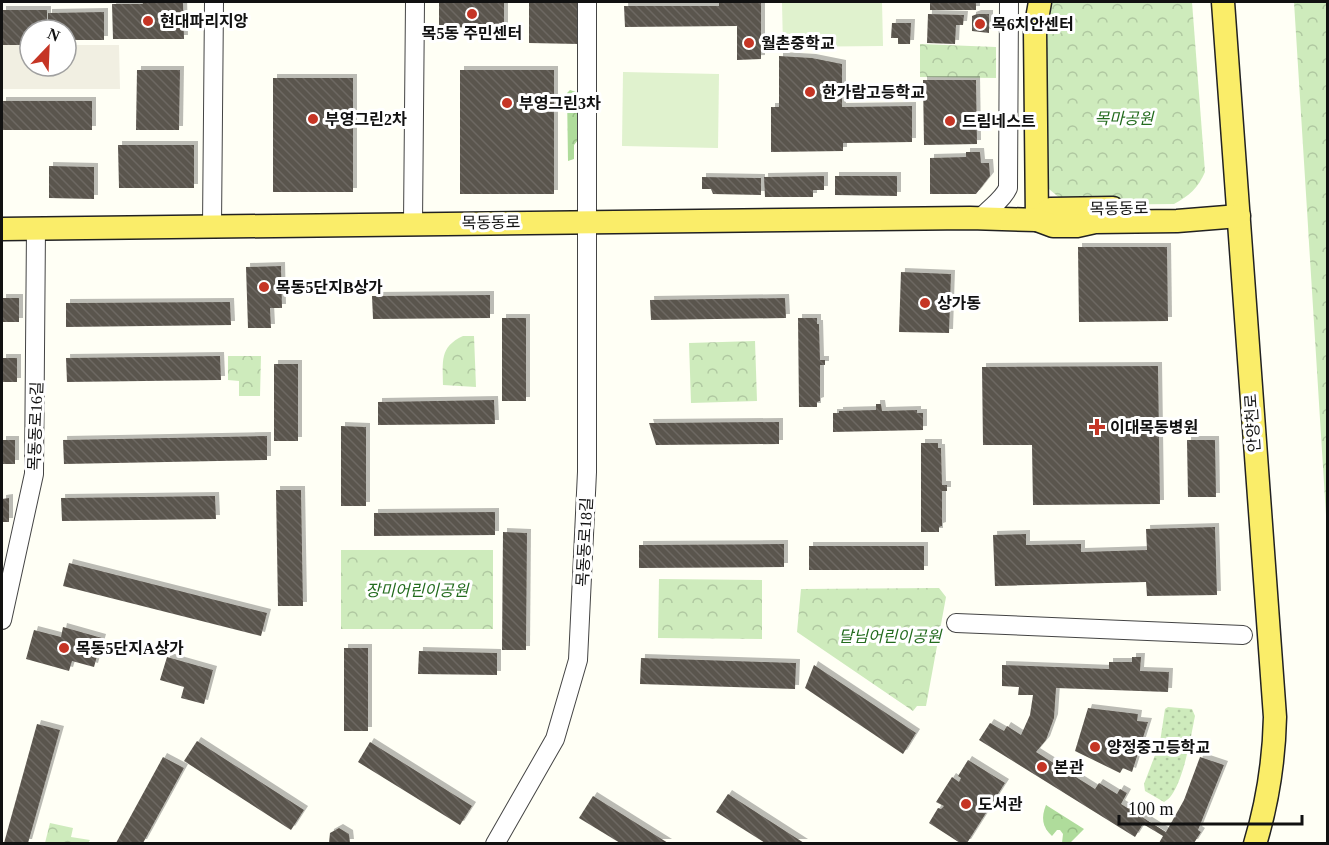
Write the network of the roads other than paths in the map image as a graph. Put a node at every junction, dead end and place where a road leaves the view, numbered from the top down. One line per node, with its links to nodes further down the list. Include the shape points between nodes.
1 (214, 2): 12 (street)
2 (415, 2): 11 (street)
3 (587, 2): 10 (street, 목동동로18길)
4 (1009, 2): 8 (street, via 1008,188)
5 (1040, 2): 9 (main road, via 1035,30)
6 (1223, 2): 7 (main road, 안양천로)
7 (1239, 216): 9 (main road, 목동동로, via 1077,226 1053,226); 19 (main road, 안양천로, via 1275,717 1267,804)
8 (981, 218): 9 (main road, 목동동로); 10 (main road, 목동동로)
9 (1037, 220)
10 (587, 221): 11 (main road, 목동동로); 18 (street, 목동동로18길, via 587,472 578,660 555,739)
11 (413, 224): 12 (main road, 목동동로)
12 (212, 226): 13 (main road, 목동동로)
13 (36, 228): 14 (main road, 목동동로); 15 (street, 목동동로16길, via 34,474)
14 (2, 229)
15 (2, 620)
16 (956, 623): 17 (street)
17 (1243, 635)
18 (495, 843)
19 (1255, 843)

